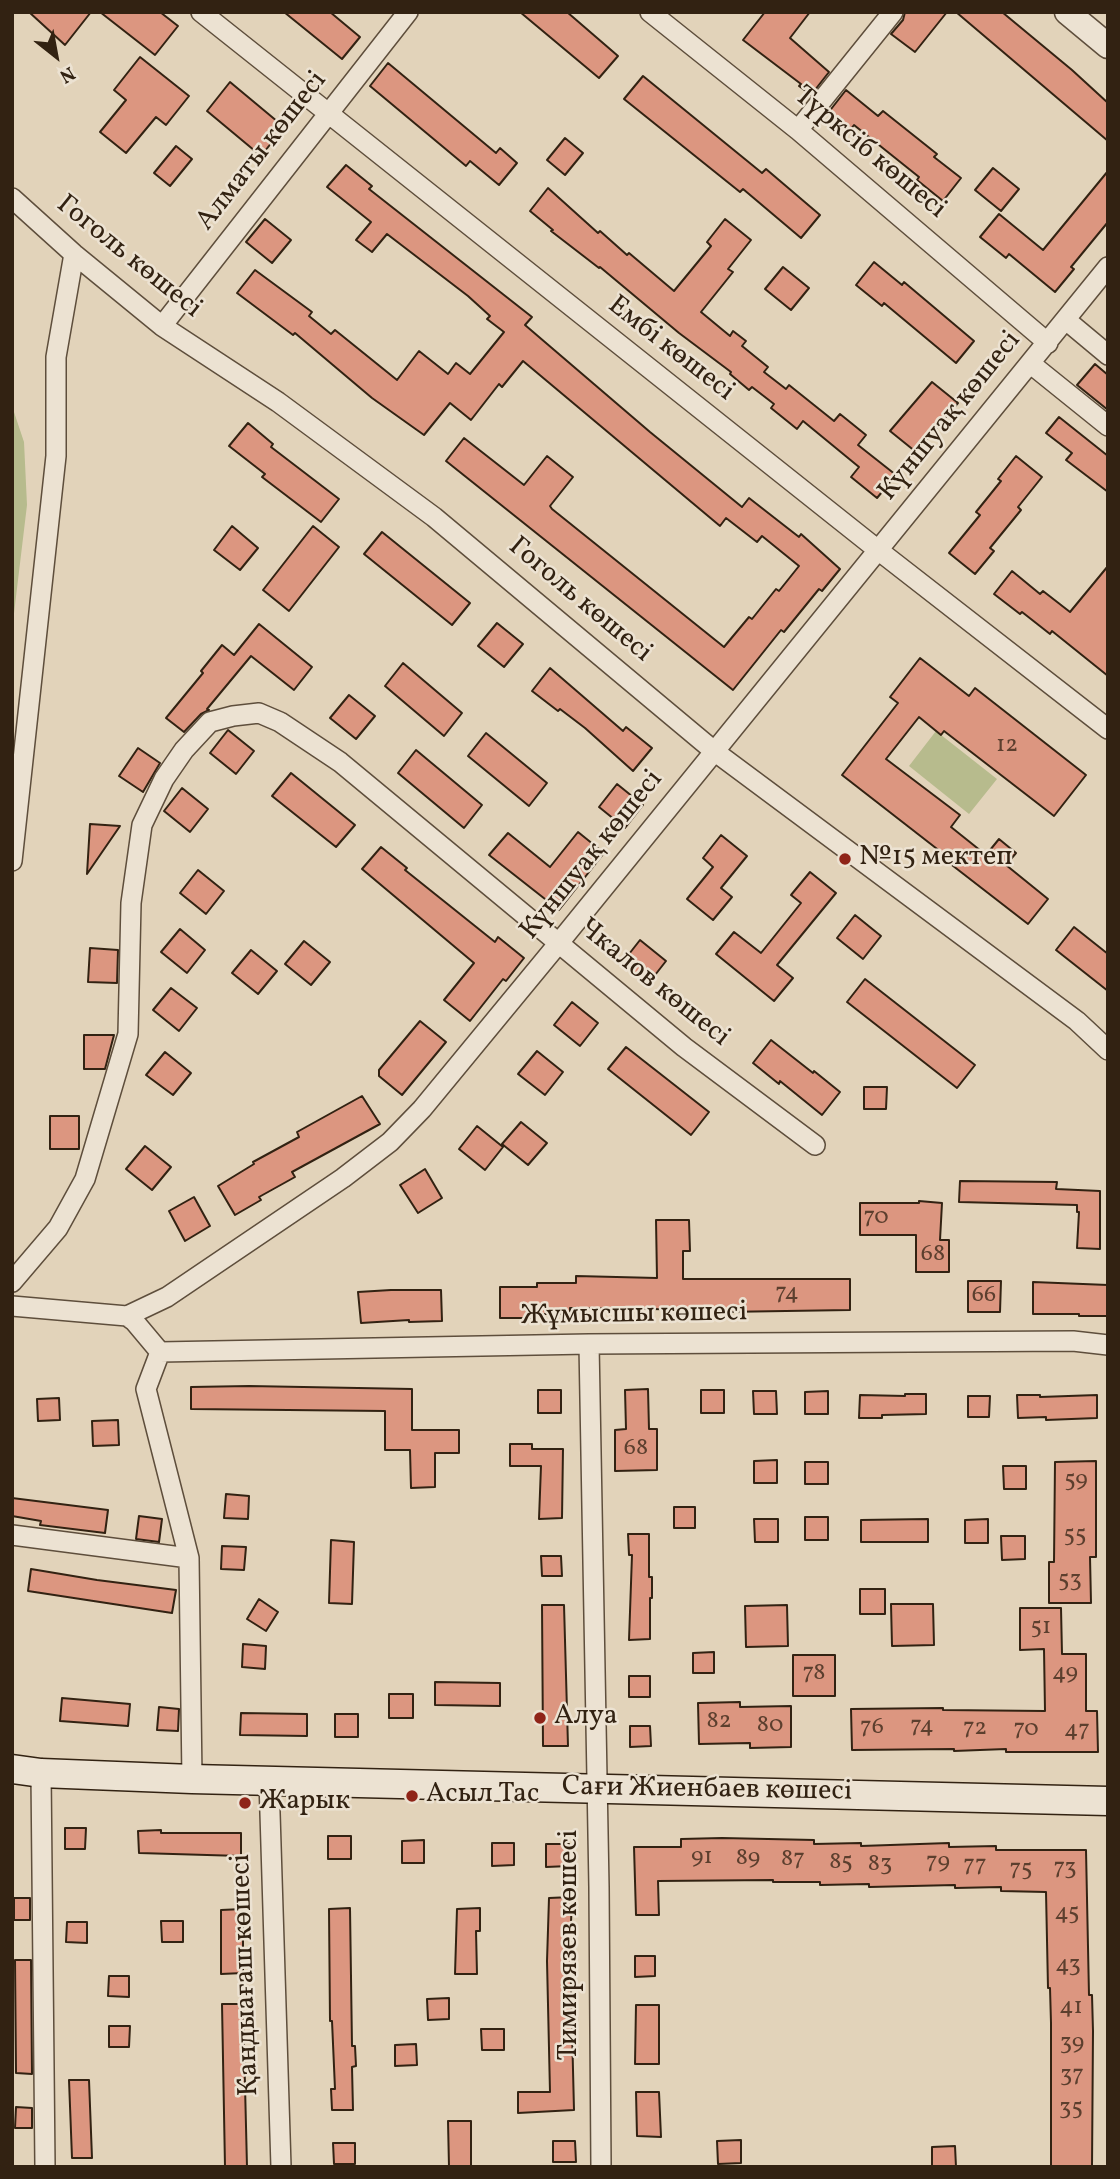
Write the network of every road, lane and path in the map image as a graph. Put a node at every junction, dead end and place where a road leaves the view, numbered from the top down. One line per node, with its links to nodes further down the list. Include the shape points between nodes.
1 (201, 12): 7 (street, Ембі көшесі)
2 (408, 12): 7 (street, Алматы көшесі)
3 (650, 12): 8 (street, Түрксіб көшесі)
4 (893, 12): 8 (street)
5 (1067, 12): 6 (street)
6 (1108, 46)
7 (329, 115): 13 (street, Алматы көшесі); 18 (street, Ембі көшесі)
8 (798, 130): 14 (street, Түрксіб көшесі)
9 (12, 198): 10 (street, Гоголь көшесі)
10 (74, 254): 13 (street, Гоголь көшесі); 21 (street, via 56,357 56,456)
11 (1108, 267): 12 (street, Күншуақ көшесі)
12 (1066, 320): 14 (street, Күншуақ көшесі); 15 (street)
13 (162, 326): 20 (street, Гоголь көшесі, via 278,402 434,517)
14 (1048, 343): 16 (street, Күншуақ көшесі)
15 (1108, 355)
16 (1031, 364): 17 (street); 18 (street, Күншуақ көшесі)
17 (1108, 426)
18 (878, 551): 19 (street, Ембі көшесі); 20 (street, Күншуақ көшесі)
19 (1108, 729)
20 (714, 751): 22 (street, Күншуақ көшесі); 23 (street, Гоголь көшесі, via 1077,1021)
21 (12, 861)
22 (558, 944): 24 (street, Чкалов көшесі, via 684,1047); 25 (street, Чкалов көшесі, via 340,762 280,722 260,713 211,722 164,779 142,825 131,903 128,1034 85,1180 58,1228); 27 (street, Күншуақ көшесі, via 390,1142 167,1297)
23 (1108, 1050)
24 (815, 1144)
25 (12, 1282)
26 (12, 1306): 27 (street)
27 (127, 1316): 30 (street)
28 (589, 1344): 29 (street, Жұмысшы көшесі, via 1073,1341); 30 (street, Жұмысшы көшесі); 37 (street, Тимирязев көшесі)
29 (1108, 1345)
30 (160, 1352): 32 (street, via 146,1389)
31 (12, 1535): 32 (street)
32 (189, 1558): 35 (street)
33 (12, 1769): 34 (main road, Сағи Жиенбаев көшесі)
34 (41, 1773): 35 (main road, Сағи Жиенбаев көшесі); 39 (street)
35 (192, 1779): 36 (main road, Сағи Жиенбаев көшесі)
36 (270, 1781): 37 (main road, Сағи Жиенбаев көшесі); 40 (street, Қандыағаш көшесі)
37 (598, 1788): 38 (main road, Сағи Жиенбаев көшесі); 41 (street, Тимирязев көшесі)
38 (1108, 1801)
39 (45, 2167)
40 (281, 2167)
41 (601, 2167)

